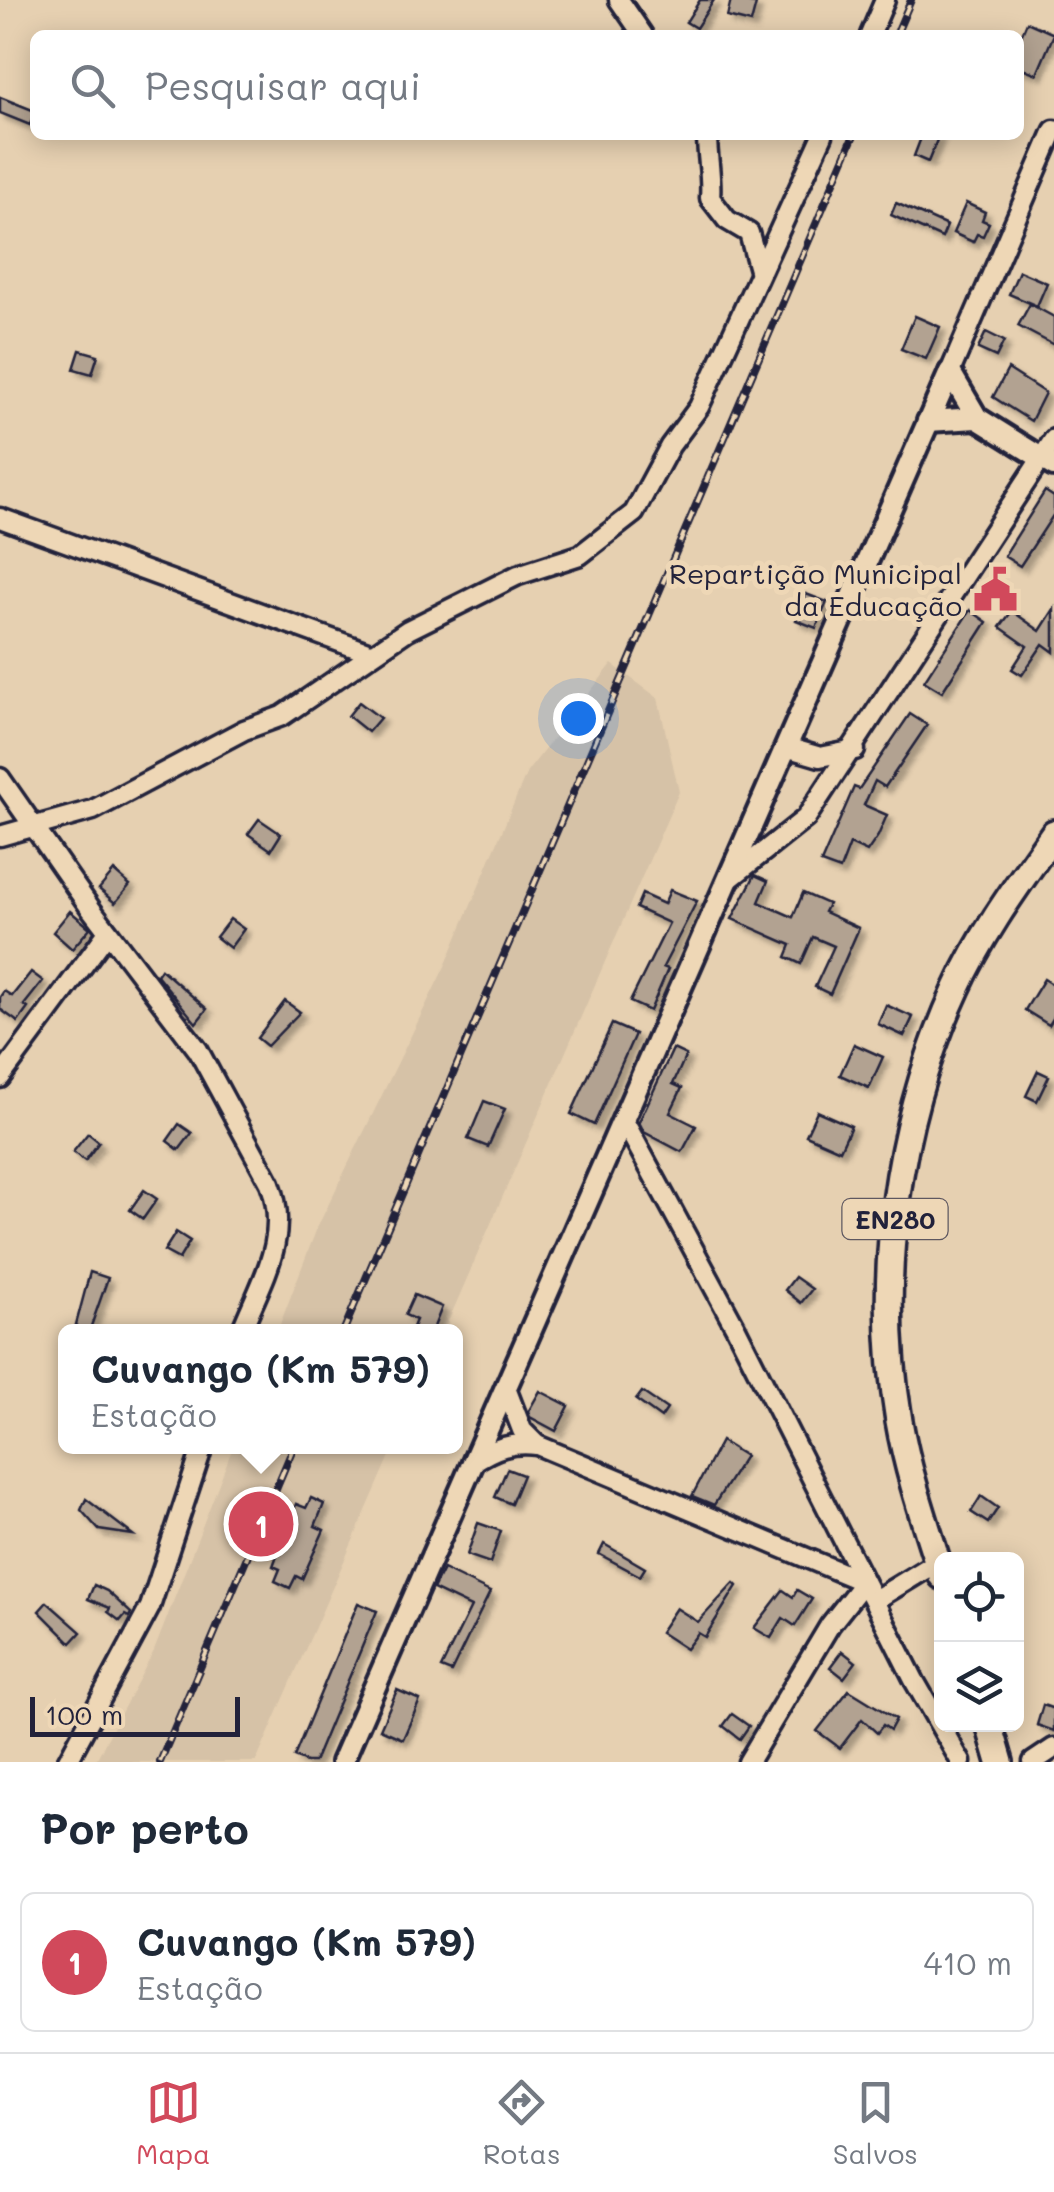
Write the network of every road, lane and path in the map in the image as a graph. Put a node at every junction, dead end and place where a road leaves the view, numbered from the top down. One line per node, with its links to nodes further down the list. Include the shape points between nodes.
1 (619, 0): 3 (street)
2 (885, 0): 4 (street)
3 (640, 30)
4 (872, 30)
5 (1054, 130): 9 (street)
6 (707, 140): 8 (street, via 705,162 714,178 710,198 726,220 749,232)
7 (821, 140): 8 (street)
8 (759, 270): 15 (street, via 699,408 634,512 580,554 518,575)
9 (950, 372): 10 (street); 11 (street)
10 (977, 418): 11 (street); 13 (street)
11 (928, 422): 16 (street)
12 (1054, 439): 13 (street)
13 (1048, 462): 17 (street)
14 (0, 518): 15 (street)
15 (370, 653): 19 (street, via 282,716 94,810)
16 (786, 747): 17 (street, via 820,756); 22 (street)
17 (854, 750): 22 (street, via 806,818)
18 (0, 778): 19 (street)
19 (30, 824): 21 (street); 23 (street)
20 (1054, 833): 31 (main road, EN280, via 957,988 903,1163 888,1320 899,1423)
21 (0, 836)
22 (728, 881): 25 (street)
23 (108, 932): 24 (street); 26 (street, via 198,1050 278,1204 270,1264)
24 (0, 1078)
25 (623, 1119): 27 (street); 33 (street)
26 (244, 1324)
27 (506, 1388): 28 (street, via 522,1430); 30 (street)
28 (536, 1445): 30 (street, via 494,1448); 33 (street)
29 (200, 1454): 37 (street, via 150,1607)
30 (473, 1462): 38 (street)
31 (934, 1552)
32 (934, 1571): 34 (street)
33 (864, 1582): 34 (street); 39 (street, via 830,1624)
34 (875, 1600): 40 (street)
35 (991, 1732): 41 (main road)
36 (1054, 1748): 42 (street)
37 (67, 1762)
38 (342, 1762)
39 (748, 1762)
40 (961, 1762)
41 (1000, 1762)
42 (1032, 1762)

